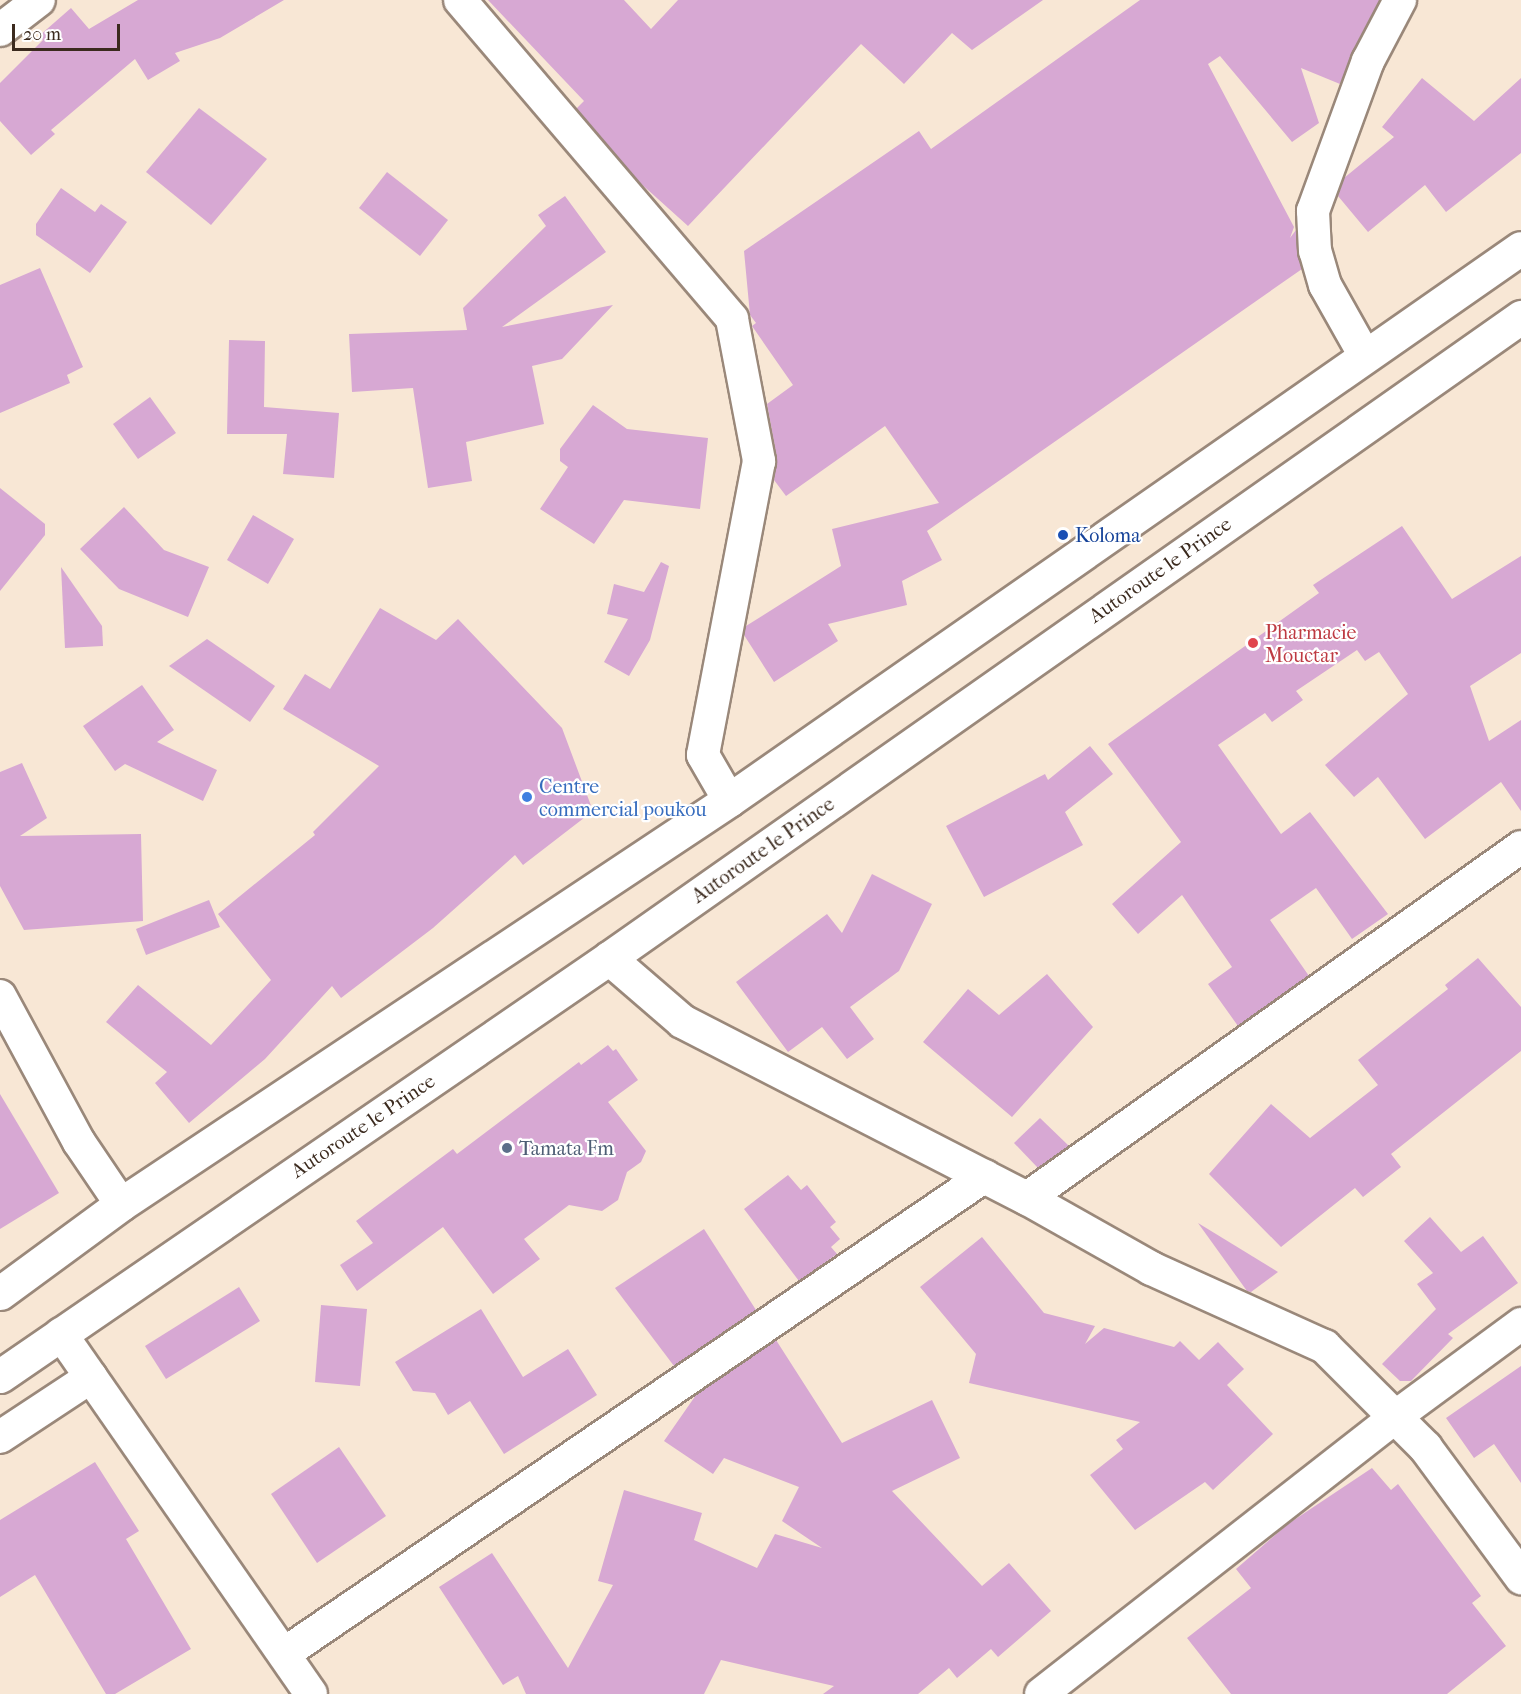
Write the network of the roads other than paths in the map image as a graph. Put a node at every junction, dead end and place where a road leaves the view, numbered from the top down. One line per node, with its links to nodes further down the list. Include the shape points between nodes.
1 (39, 0): 4 (street)
2 (460, 0): 8 (street, via 732,319 759,461 703,755)
3 (1400, 0): 7 (street, via 1368,61 1313,211 1315,251 1325,285)
4 (0, 30)
5 (1521, 248): 7 (main road)
6 (1521, 316): 10 (main road, Autoroute le Prince)
7 (1365, 356): 8 (main road)
8 (729, 800): 14 (main road)
9 (1521, 847): 13 (street)
10 (609, 958): 12 (main road, via 682,1021); 17 (main road, Autoroute le Prince)
11 (0, 996): 14 (street, via 79,1142)
12 (985, 1176): 13 (main road); 23 (street)
13 (1027, 1198): 20 (main road, via 1150,1268 1324,1346)
14 (121, 1204): 15 (main road)
15 (0, 1293)
16 (1521, 1324): 20 (street)
17 (61, 1334): 18 (main road, Autoroute le Prince); 19 (street)
18 (0, 1376)
19 (91, 1377): 21 (street); 23 (street)
20 (1395, 1417): 22 (main road, via 1425,1447); 24 (street)
21 (0, 1437)
22 (1521, 1577)
23 (285, 1653): 25 (street)
24 (1057, 1689)
25 (311, 1694)

